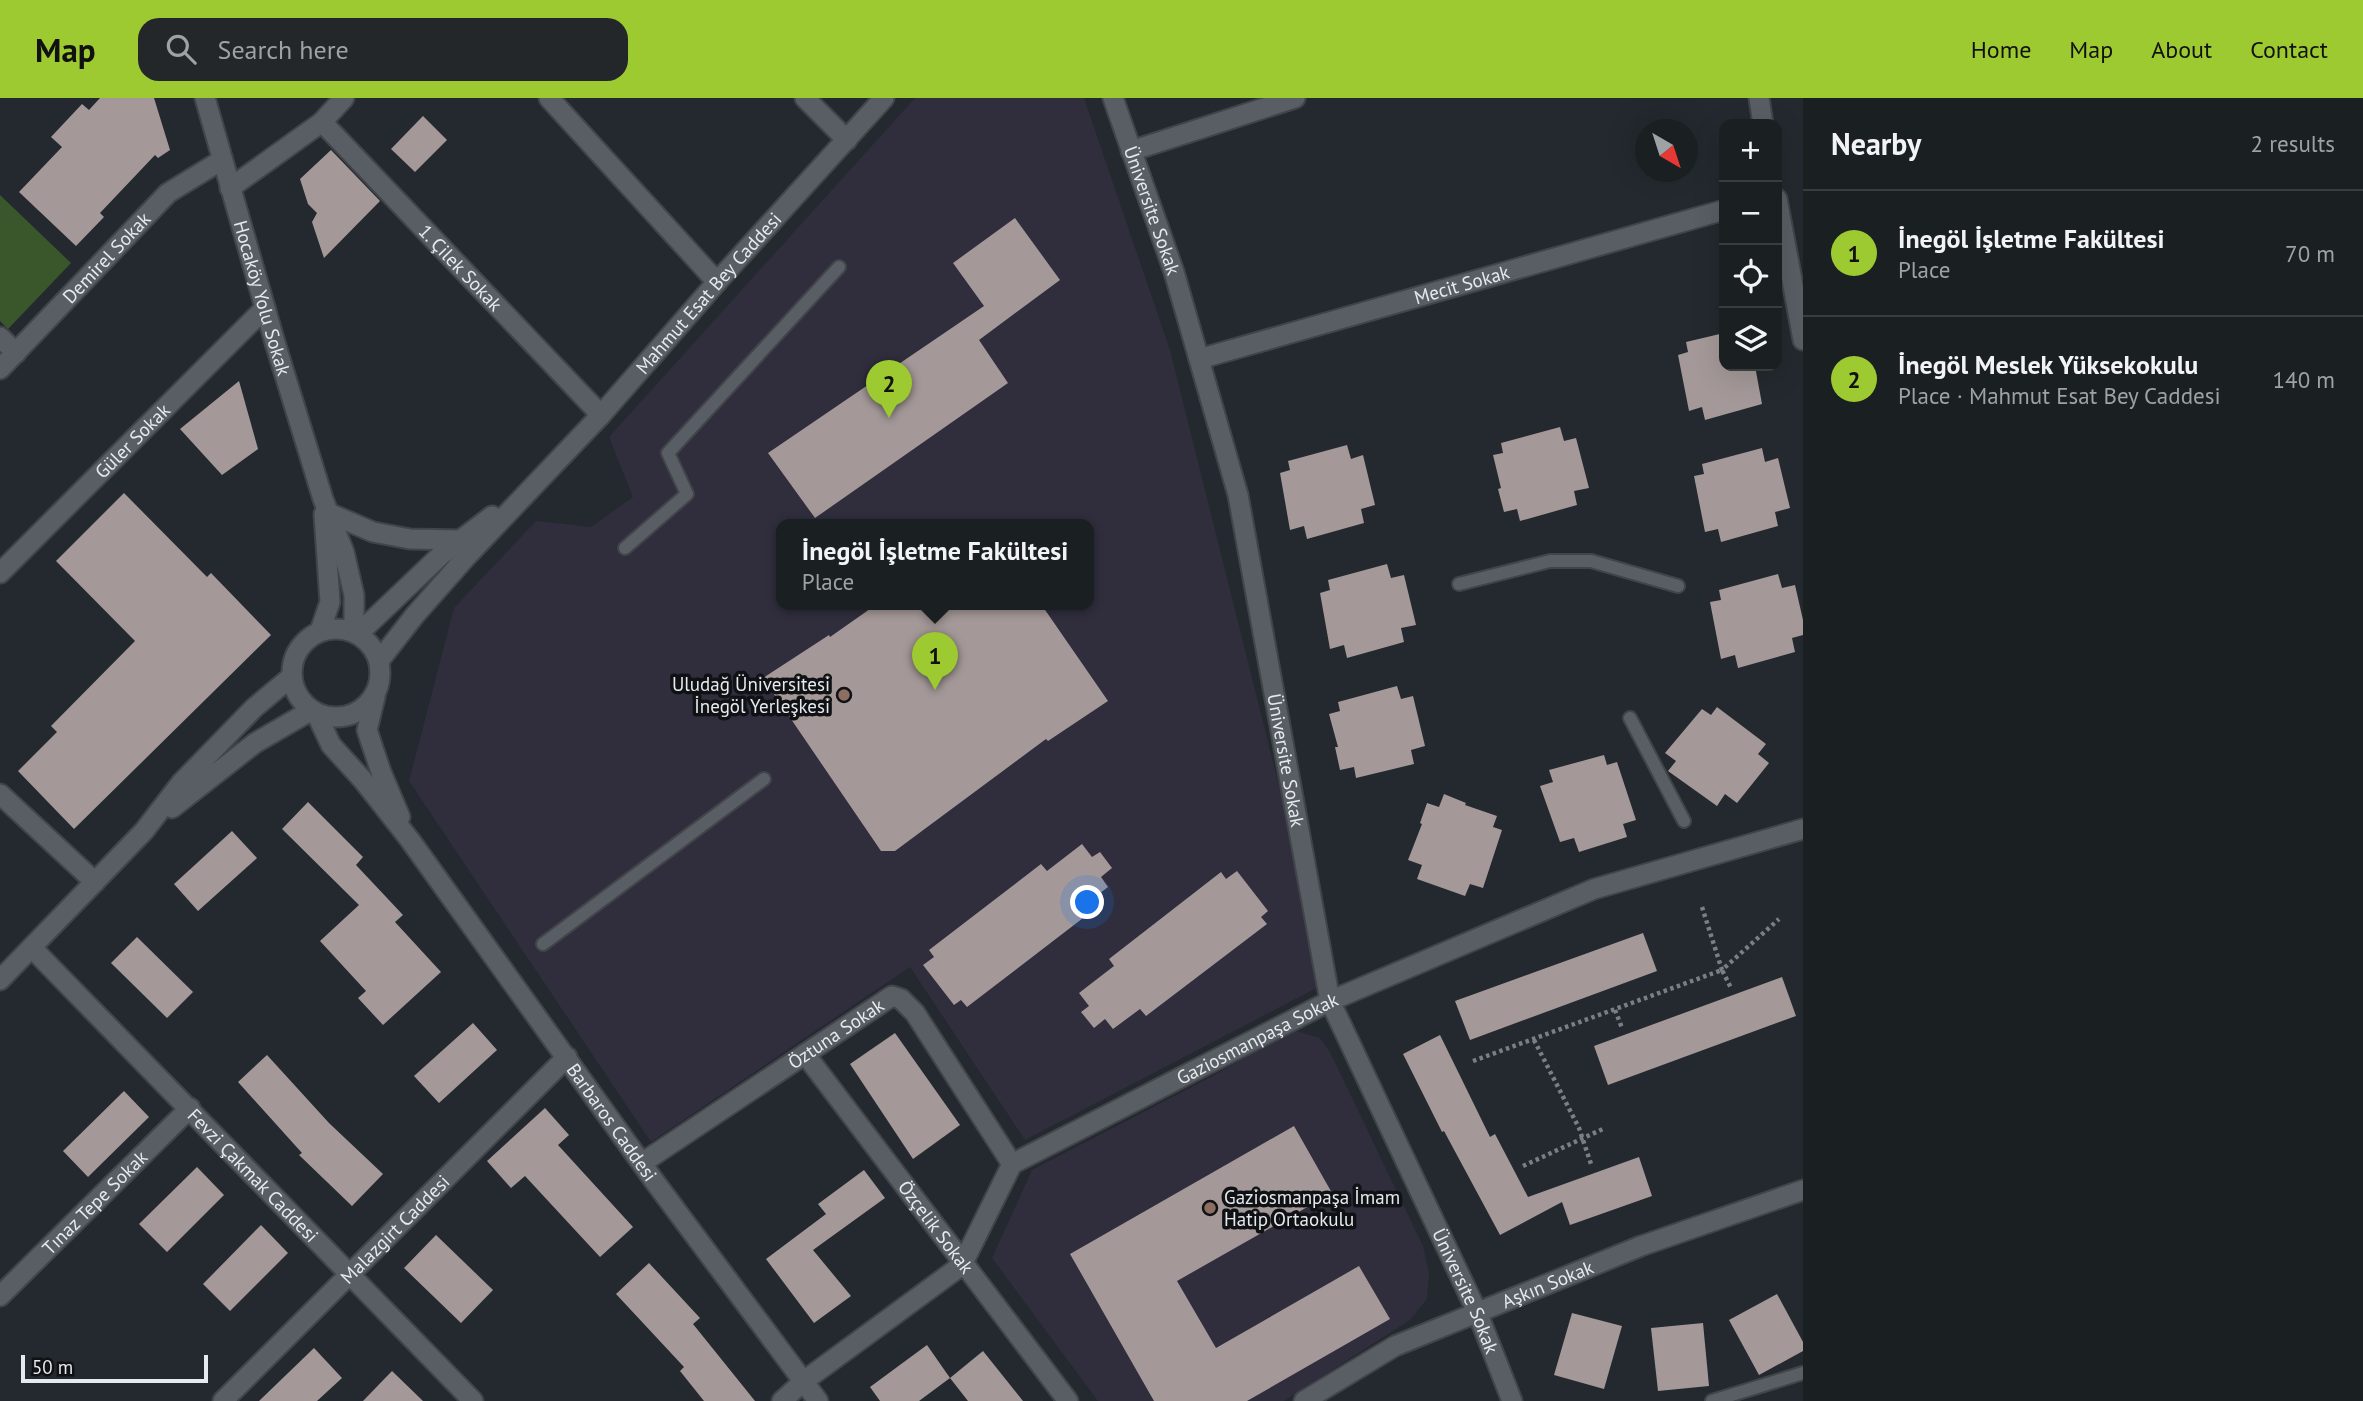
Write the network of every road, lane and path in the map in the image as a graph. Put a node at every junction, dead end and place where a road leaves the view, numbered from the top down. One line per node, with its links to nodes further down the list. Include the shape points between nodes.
1 (205, 98): 13 (street, Hocaköy Yolu Sokak)
2 (344, 98): 10 (street)
3 (549, 98): 18 (street)
4 (805, 98): 11 (street)
5 (1112, 98): 12 (street, Üniversite Sokak)
6 (1295, 98): 12 (street)
7 (1759, 98): 9 (street)
8 (880, 99): 11 (street, Mahmut Esat Bey Caddesi)
9 (1762, 119)
10 (322, 122): 14 (street); 25 (street, 1. Çilek Sokak)
11 (847, 140): 18 (street, Mahmut Esat Bey Caddesi)
12 (1131, 151): 23 (street, Üniversite Sokak)
13 (222, 160): 14 (street, Hocaköy Yolu Sokak); 22 (street, Demirel Sokak, via 168,193)
14 (230, 188): 19 (street, Hocaköy Yolu Sokak)
15 (1719, 212): 23 (street, Mecit Sokak)
16 (1782, 226): 21 (street)
17 (839, 267): 29 (lane, via 668,453 687,494)
18 (717, 282): 25 (street, Mahmut Esat Bey Caddesi)
19 (265, 308): 27 (street, Hocaköy Yolu Sokak); 30 (street, Güler Sokak)
20 (0, 337): 22 (street)
21 (1803, 340)
22 (16, 353): 24 (street, Demirel Sokak)
23 (1199, 359): 54 (street, Üniversite Sokak, via 1238,495)
24 (0, 369)
25 (601, 415): 26 (street, Mahmut Esat Bey Caddesi)
26 (533, 488): 28 (street); 35 (street, via 467,556)
27 (327, 507): 28 (street, via 373,533); 33 (street, via 330,602); 34 (street, via 355,595)
28 (461, 540): 34 (street)
29 (625, 548)
30 (0, 573)
31 (1459, 584): 32 (lane, via 1550,561 1591,562)
32 (1678, 586)
33 (320, 631): 34 (street, via 343,628); 36 (street, via 298,649)
34 (356, 633): 35 (street, via 374,649)
35 (379, 661): 37 (street)
36 (291, 677): 38 (street, via 303,704); 44 (street, via 181,783)
37 (377, 691): 38 (street, via 358,712 330,717); 45 (street, via 367,730)
38 (314, 711): 44 (street, via 255,743); 45 (street, via 331,745)
39 (1630, 718): 42 (lane)
40 (764, 779): 49 (lane)
41 (0, 794): 46 (street)
42 (1684, 821)
43 (1803, 829): 54 (street, Gaziosmanpaşa Sokak, via 1594,889)
44 (144, 831): 46 (street)
45 (410, 841): 59 (street, Barbaros Caddesi)
46 (95, 882): 50 (street)
47 (1702, 907): 51 (path)
48 (1779, 919): 51 (path)
49 (543, 944)
50 (32, 948): 52 (street); 61 (street, Fevzi Çakmak Caddesi)
51 (1723, 970): 53 (path); 55 (path)
52 (0, 980)
53 (1731, 988)
54 (1330, 1001): 65 (street, Gaziosmanpaşa Sokak); 72 (street, Üniversite Sokak)
55 (1615, 1010): 56 (path); 57 (path)
56 (1622, 1028)
57 (1534, 1040): 60 (path); 63 (path)
58 (804, 1054): 64 (street, Öztuna Sokak); 65 (street, Öztuna Sokak, via 892,996 901,999 915,1013); 69 (street, Özçelik Sokak)
59 (567, 1058): 64 (street, Barbaros Caddesi); 70 (street, Malazgirt Caddesi)
60 (1473, 1061)
61 (190, 1108): 70 (street, Fevzi Çakmak Caddesi); 71 (street, Tınaz Tepe Sokak)
62 (1605, 1128): 63 (path)
63 (1582, 1138): 66 (path); 67 (path)
64 (642, 1163): 74 (street, Barbaros Caddesi)
65 (1012, 1164): 69 (street)
66 (1591, 1164)
67 (1523, 1166)
68 (1803, 1190): 72 (street, Aşkın Sokak, via 1641,1246)
69 (962, 1265): 74 (street); 79 (street, Özçelik Sokak)
70 (350, 1274): 75 (street, Malazgirt Caddesi); 76 (street, Fevzi Çakmak Caddesi)
71 (0, 1296)
72 (1478, 1314): 80 (street, Aşkın Sokak, via 1395,1346); 81 (street, Üniversite Sokak)
73 (1803, 1373): 82 (lane)
74 (804, 1381): 77 (street); 78 (street, Barbaros Caddesi)
75 (223, 1401)
76 (474, 1401)
77 (782, 1401)
78 (818, 1401)
79 (1068, 1401)
80 (1304, 1401)
81 (1512, 1401)
82 (1713, 1401)

